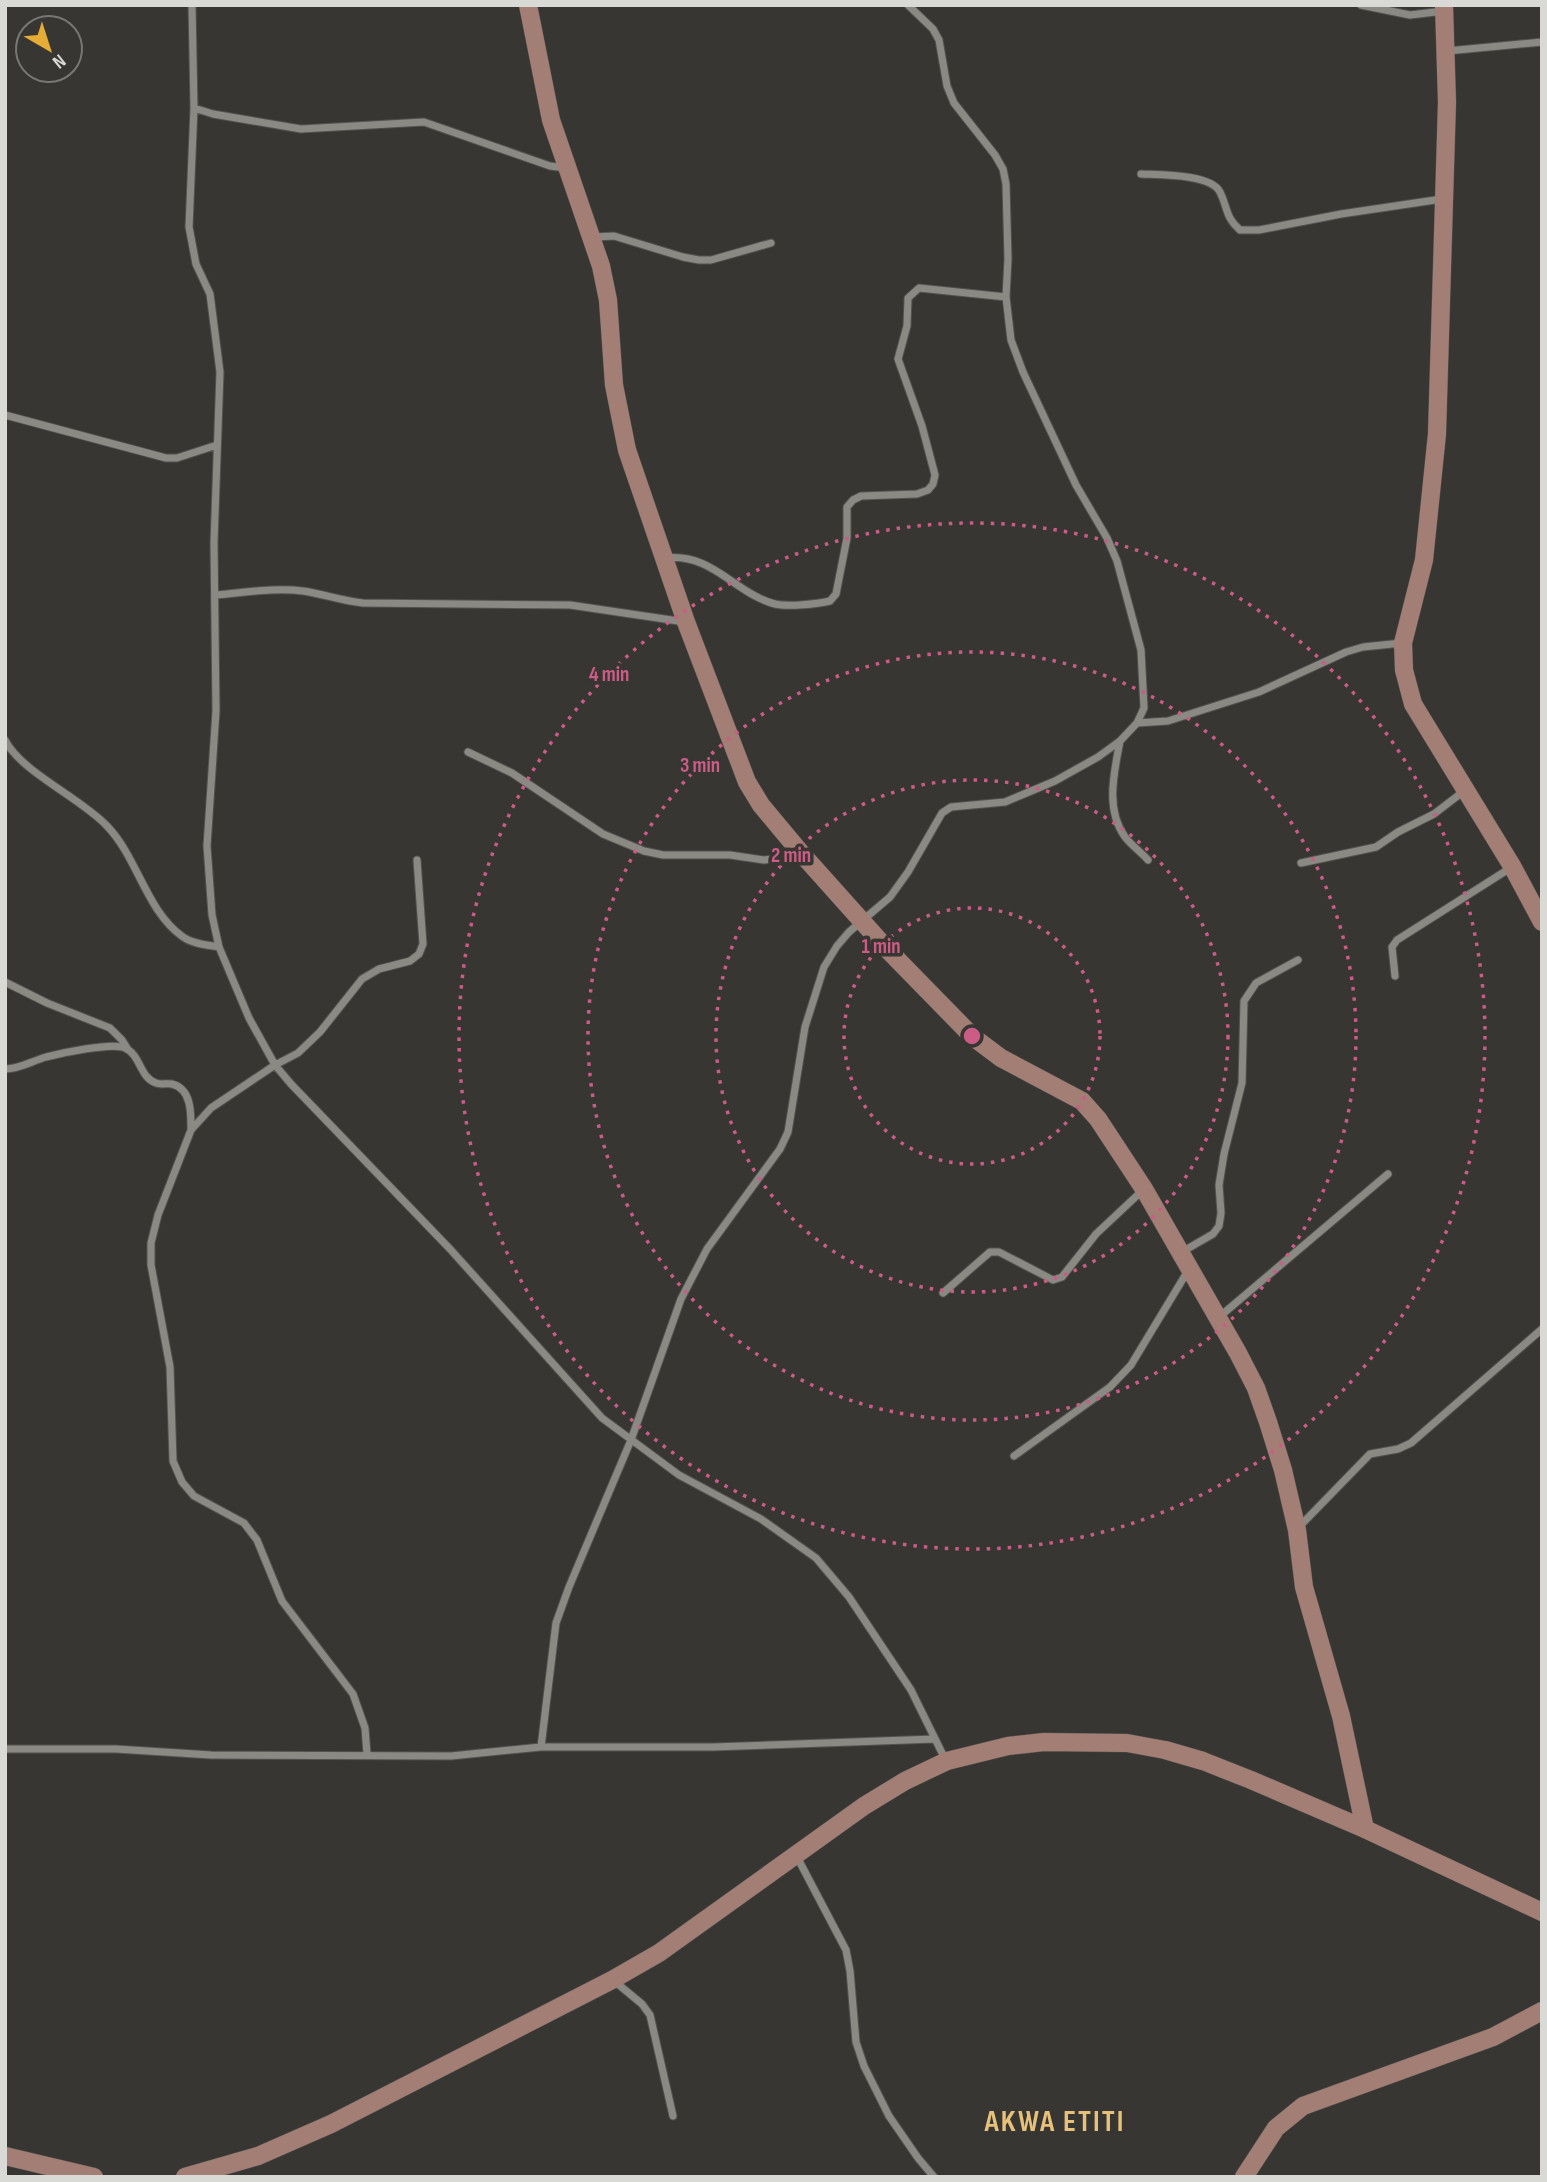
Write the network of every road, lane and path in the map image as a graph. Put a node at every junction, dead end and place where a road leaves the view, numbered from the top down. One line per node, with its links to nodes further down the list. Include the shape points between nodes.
1 (192, 5): 8 (street)
2 (528, 5): 9 (main road, via 551,120)
3 (908, 5): 14 (street, via 933,29 954,103 1003,169)
4 (1361, 5): 5 (street, via 1410,15)
5 (1445, 8): 7 (main road)
6 (1542, 42): 7 (street)
7 (1446, 51): 11 (main road)
8 (194, 108): 9 (street, via 301,129 424,122); 16 (street, via 189,228 196,264 210,294 216,331 220,372)
9 (567, 168): 12 (main road)
10 (1141, 174): 11 (street, via 1206,181 1218,188 1229,221 1240,230)
11 (1443, 199): 20 (main road, via 1433,484 1424,560)
12 (593, 237): 13 (street, via 614,236 699,260); 17 (main road, via 608,300 620,426)
13 (771, 243)
14 (1006, 297): 17 (street, via 919,288 908,298 907,326 898,359 925,439 935,475 933,484 917,494 861,495 853,500 846,517 847,538 836,594 830,601 777,604 737,586 702,562 682,556); 21 (street, via 1012,340 1023,372 1117,561 1141,650 1144,708)
15 (5, 415): 16 (street, via 166,458)
16 (217, 445): 18 (street)
17 (664, 558): 19 (main road)
18 (215, 596): 19 (street, via 282,590 363,603 570,605); 33 (street, via 216,711 207,846)
19 (686, 622): 26 (main road, via 747,782)
20 (1403, 643): 21 (street, via 1346,652 1259,692 1168,721); 25 (main road, via 1413,704)
21 (1138, 723): 23 (street)
22 (5, 740): 33 (street, via 16,757 107,825 159,911 182,936)
23 (1120, 741): 28 (street, via 1112,804 1115,821 1126,840); 31 (street, via 1055,781 1005,802 951,807 942,813 890,897)
24 (467, 752): 26 (street, via 527,782 603,834 644,851 764,860)
25 (1465, 790): 29 (street, via 1376,848); 30 (main road)
26 (801, 853): 31 (main road)
27 (417, 860): 38 (street, via 423,944 419,954 362,979 320,1032 298,1053)
28 (1148, 860)
29 (1301, 863)
30 (1512, 866): 32 (main road); 35 (street, via 1397,940 1392,947)
31 (862, 920): 42 (main road, via 973,1037 1001,1058 1082,1101); 47 (street, via 824,967 804,1027 788,1132 697,1268)
32 (1542, 922)
33 (219, 947): 38 (street)
34 (1298, 960): 43 (street, via 1256,983 1244,1000 1242,1083 1219,1185 1219,1226)
35 (1395, 976)
36 (5, 982): 37 (street, via 110,1028)
37 (127, 1048): 39 (street, via 96,1048); 40 (street, via 146,1077 157,1084 174,1084 185,1094 191,1108)
38 (275, 1065): 40 (street, via 211,1108); 47 (street, via 602,1418)
39 (5, 1069)
40 (191, 1130): 53 (street, via 151,1243 170,1367 173,1461 194,1496 244,1523 257,1540 282,1601 353,1694 365,1728)
41 (1388, 1174): 45 (street)
42 (1144, 1189): 43 (main road); 44 (street, via 1096,1234 1062,1277 1053,1280 999,1252 990,1252)
43 (1184, 1261): 45 (main road); 48 (street, via 1131,1365 1110,1387)
44 (943, 1293)
45 (1217, 1318): 49 (main road, via 1256,1388)
46 (1542, 1329): 49 (street, via 1411,1443 1370,1454)
47 (631, 1440): 50 (street, via 679,1475 761,1519 816,1558 849,1597 904,1679); 51 (street, via 556,1623)
48 (1014, 1456)
49 (1297, 1530): 55 (main road, via 1304,1587 1341,1716)
50 (935, 1739): 51 (street); 54 (street)
51 (541, 1747): 53 (street, via 451,1756)
52 (5, 1749): 53 (street)
53 (367, 1754)
54 (947, 1761): 55 (main road, via 1044,1742 1126,1743 1203,1761); 56 (main road, via 874,1800)
55 (1365, 1829): 57 (main road)
56 (796, 1855): 58 (main road, via 670,1946); 64 (street, via 846,1950 856,2042 864,2066 889,2116)
57 (1542, 1912)
58 (612, 1980): 60 (street, via 650,2015); 63 (main road, via 331,2124 258,2156)
59 (1542, 2011): 65 (main road, via 1493,2036 1303,2106 1276,2128)
60 (673, 2116)
61 (5, 2156): 62 (main road)
62 (94, 2177)
63 (185, 2177)
64 (934, 2177)
65 (1244, 2177)

